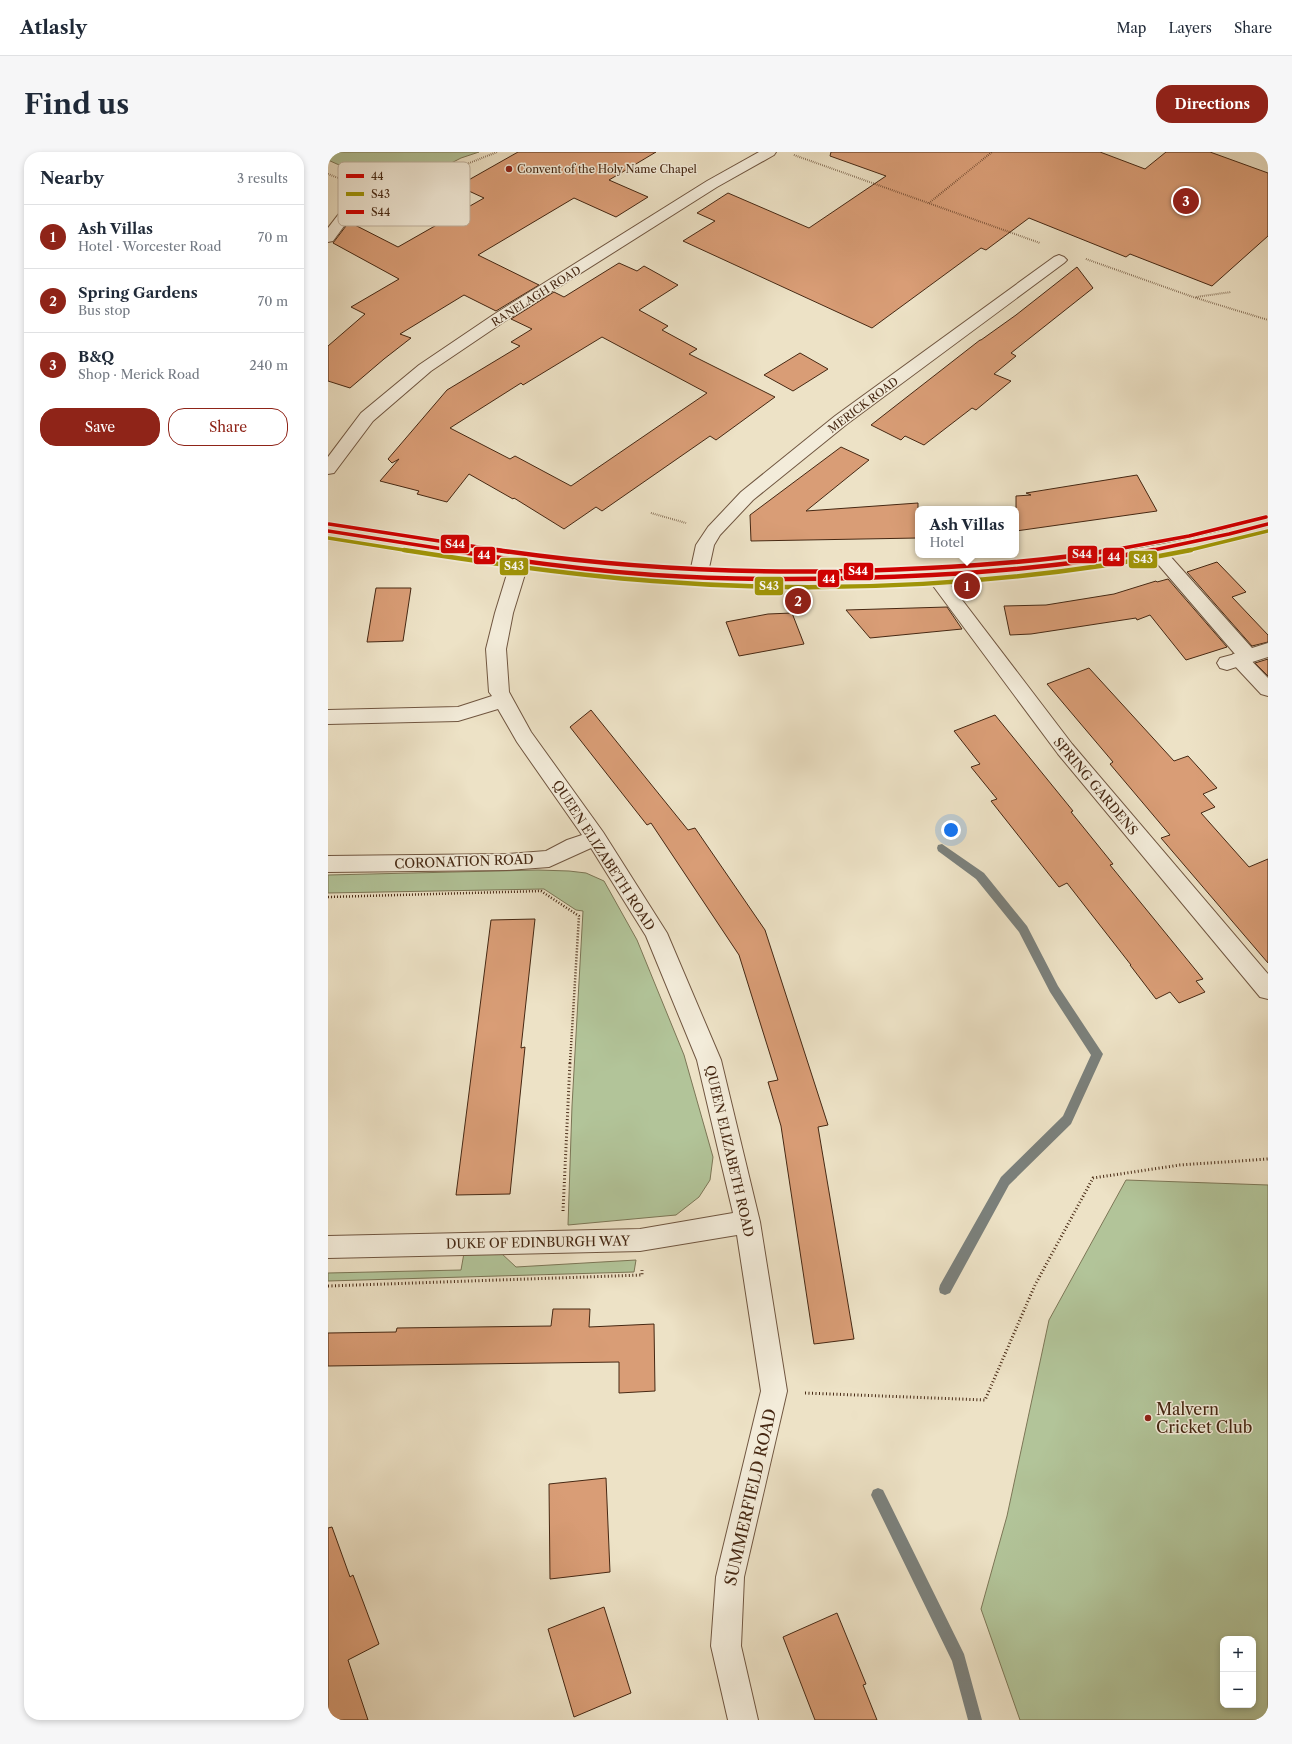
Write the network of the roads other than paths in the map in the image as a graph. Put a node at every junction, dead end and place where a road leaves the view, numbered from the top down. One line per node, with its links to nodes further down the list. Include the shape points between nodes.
1 (769, 152): 5 (street, RANELAGH ROAD, via 712,184 424,368 367,417)
2 (338, 225): 3 (street)
3 (328, 238)
4 (1060, 260): 11 (street, MERICK ROAD, via 841,420 747,496 714,530 705,545)
5 (328, 469)
6 (1268, 524): 8 (highway)
7 (328, 531): 9 (highway)
8 (1156, 551): 10 (highway, via 1051,567); 13 (street)
9 (520, 561): 11 (highway); 15 (street, QUEEN ELIZABETH ROAD, via 496,649 499,692)
10 (934, 575): 11 (highway, via 816,579); 19 (street, SPRING GARDENS, via 1064,749)
11 (698, 577)
12 (1268, 650): 13 (street)
13 (1238, 659): 14 (lane)
14 (1268, 689)
15 (503, 700): 16 (street, via 458,714); 17 (street, QUEEN ELIZABETH ROAD, via 524,737)
16 (328, 717)
17 (596, 838): 18 (street, CORONATION ROAD, via 548,859 507,862); 20 (street, QUEEN ELIZABETH ROAD, via 656,933 709,1060)
18 (328, 864)
19 (1268, 990)
20 (748, 1222): 21 (street, DUKE OF EDINBURGH WAY, via 640,1240); 22 (street, QUEEN ELIZABETH ROAD)
21 (328, 1247)
22 (774, 1391): 23 (street, SUMMERFIELD ROAD, via 730,1577 726,1646)
23 (742, 1720)

